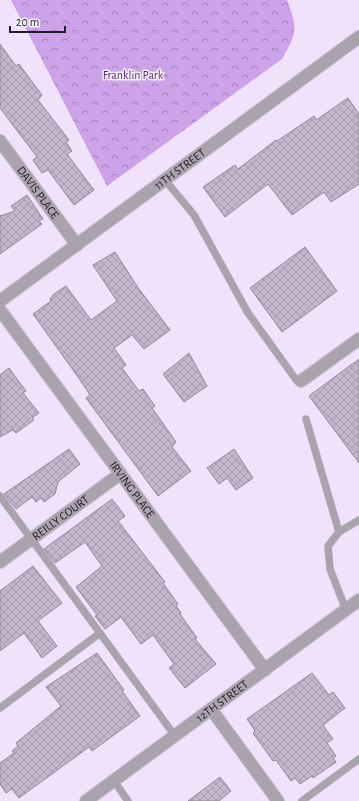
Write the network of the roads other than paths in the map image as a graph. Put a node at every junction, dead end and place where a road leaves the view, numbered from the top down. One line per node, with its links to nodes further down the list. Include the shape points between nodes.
1 (359, 37): 3 (street, 11TH STREET)
2 (0, 141): 4 (street, DAVIS PLACE)
3 (165, 180): 4 (street, 11TH STREET); 8 (lane, via 194,216 248,313 280,361 297,381)
4 (77, 245): 5 (street, 11TH STREET)
5 (0, 301)
6 (0, 310): 10 (street, IRVING PLACE)
7 (359, 339): 8 (street)
8 (301, 381)
9 (306, 419): 13 (lane)
10 (120, 474): 14 (street, REILLY COURT); 19 (street, IRVING PLACE)
11 (0, 496): 14 (lane)
12 (359, 520): 13 (lane)
13 (339, 532): 17 (lane, via 328,546 330,569)
14 (31, 539): 15 (street, REILLY COURT); 18 (lane)
15 (0, 562)
16 (359, 600): 17 (street, 12TH STREET)
17 (346, 610): 19 (street, 12TH STREET)
18 (100, 633): 20 (lane); 22 (lane)
19 (265, 670): 21 (street, 12TH STREET)
20 (0, 708)
21 (211, 709): 22 (street, 12TH STREET); 27 (street)
22 (175, 736): 24 (street, 12TH STREET)
23 (359, 758): 28 (lane)
24 (114, 781): 25 (street, 12TH STREET); 26 (lane)
25 (86, 801)
26 (128, 801)
27 (278, 801)
28 (302, 801)

